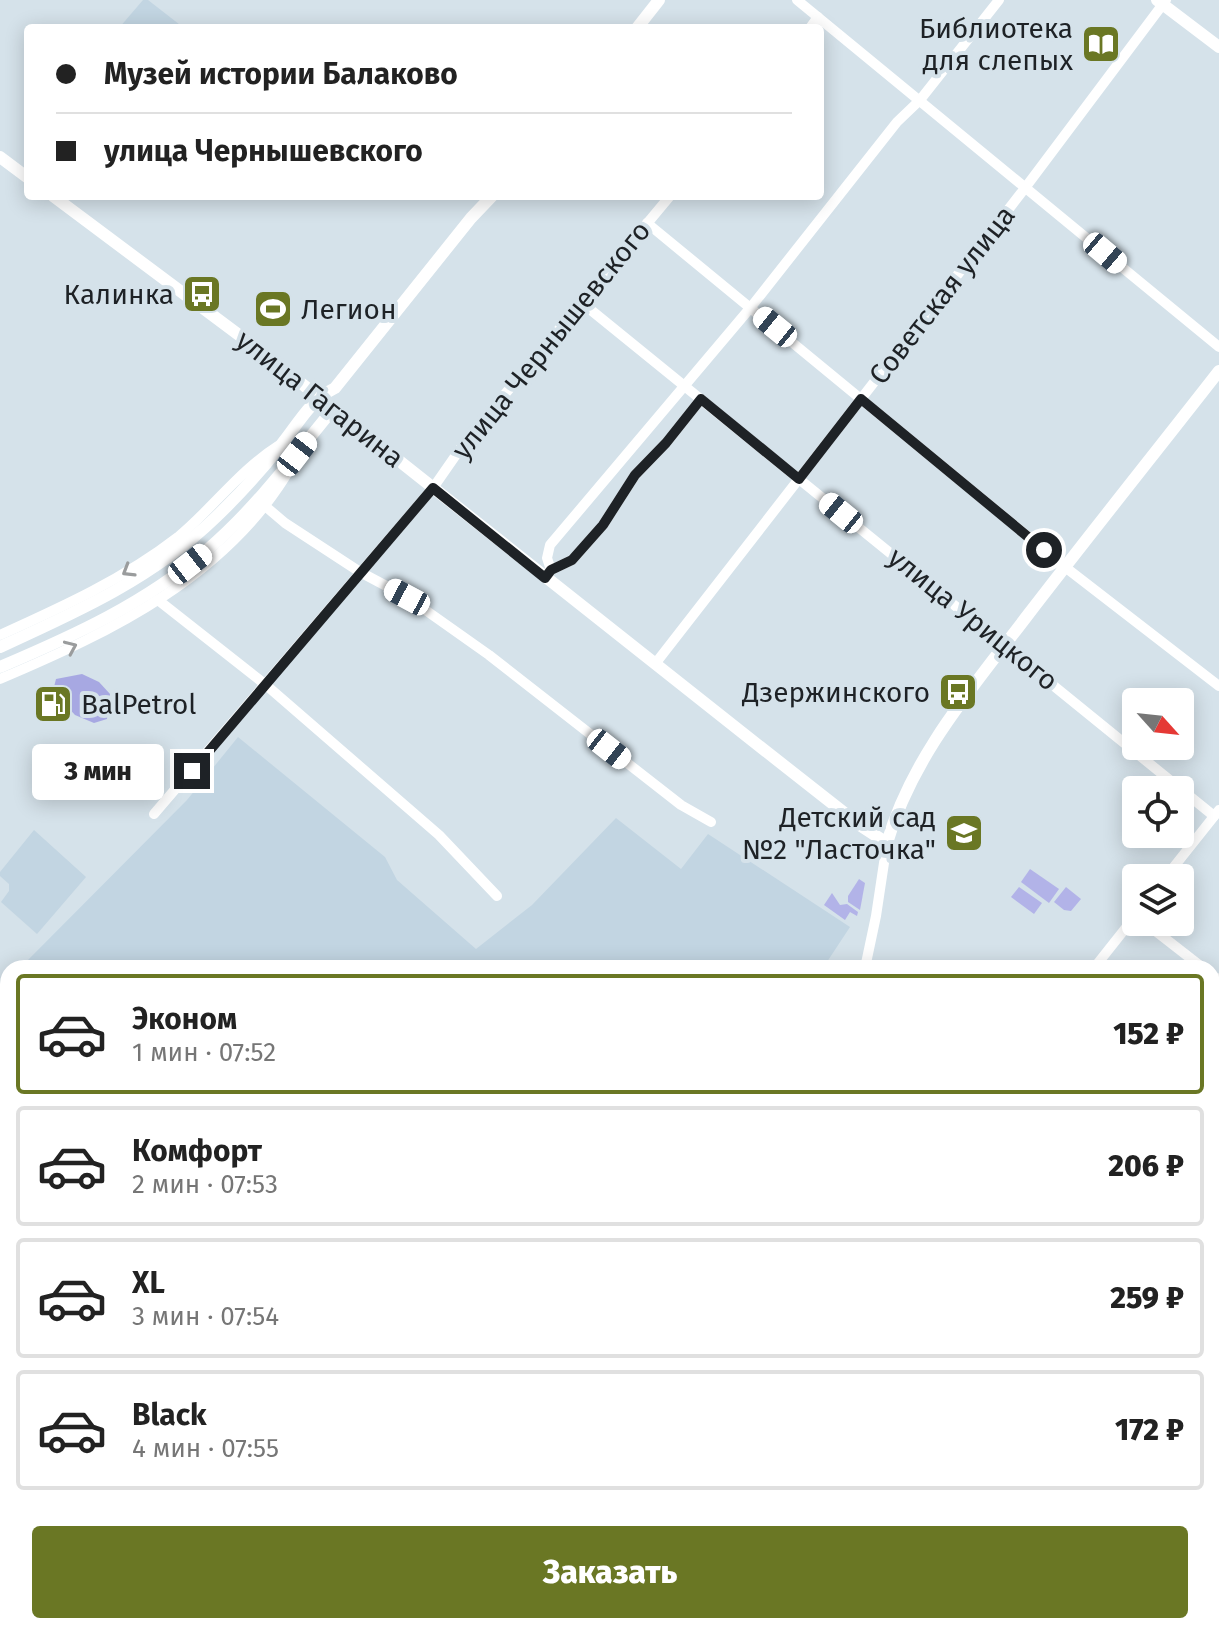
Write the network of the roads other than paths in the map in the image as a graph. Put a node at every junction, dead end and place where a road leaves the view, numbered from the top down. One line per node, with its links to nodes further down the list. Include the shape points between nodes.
1 (659, 0): 7 (main road)
2 (797, 0): 6 (street)
3 (817, 0): 6 (street)
4 (999, 0): 10 (street)
5 (1162, 2): 9 (main road); 13 (street, Советская улица)
6 (814, 14): 8 (street); 10 (street)
7 (640, 24)
8 (811, 24)
9 (1219, 47)
10 (920, 100): 13 (street); 19 (street)
11 (0, 157): 12 (main road)
12 (24, 175)
13 (1025, 188): 20 (street); 26 (street, Советская улица)
14 (58, 200): 24 (main road, улица Гагарина)
15 (488, 200): 23 (main road)
16 (667, 200): 17 (street, улица Чернышевского)
17 (647, 223): 18 (street, улица Чернышевского); 19 (street)
18 (581, 302): 22 (street, улица Урицкого); 31 (street, улица Чернышевского)
19 (751, 307): 22 (street); 26 (street)
20 (1219, 347)
21 (1219, 371): 33 (main road)
22 (684, 385): 25 (street, улица Урицкого); 35 (street, via 550,545)
23 (335, 388): 24 (main road); 27 (main road)
24 (318, 397): 27 (main road, улица Гагарина); 28 (main road)
25 (701, 399): 30 (street, улица Урицкого); 35 (street, via 635,475 603,525 572,560)
26 (861, 399): 30 (street, Советская улица); 33 (street)
27 (333, 409): 29 (main road); 31 (main road, улица Гагарина)
28 (283, 443): 37 (street, one-way to 37, via 152,556 73,602); 39 (main road, via 212,521 156,567 90,606)
29 (297, 454): 32 (street); 41 (main road, via 236,524 174,577 108,618)
30 (799, 479): 38 (street, улица Урицкого); 40 (street, Советская улица)
31 (433, 488): 34 (street, улица Чернышевского); 35 (main road, улица Гагарина)
32 (265, 506): 34 (street); 36 (street, via 204,567)
33 (1065, 567): 38 (main road); 44 (street)
34 (360, 572): 43 (street, улица Чернышевского); 47 (street, via 407,597 489,655 681,805)
35 (548, 574): 40 (main road, улица Гагарина)
36 (158, 600): 42 (street, one-way to 36, via 92,638); 43 (street)
37 (0, 635)
38 (1005, 645): 45 (street, улица Урицкого); 48 (main road, via 922,761 899,804)
39 (0, 647)
40 (655, 664): 48 (main road, улица Гагарина)
41 (0, 667)
42 (0, 679)
43 (266, 685): 46 (street, улица Чернышевского); 50 (street, via 439,835)
44 (1219, 686)
45 (1217, 813): 49 (street)
46 (154, 814)
47 (711, 822)
48 (887, 843): 53 (street)
49 (1176, 864)
50 (497, 896)
51 (1122, 933): 54 (street)
52 (1162, 936): 55 (street)
53 (867, 960)
54 (1100, 960)
55 (1193, 960)

